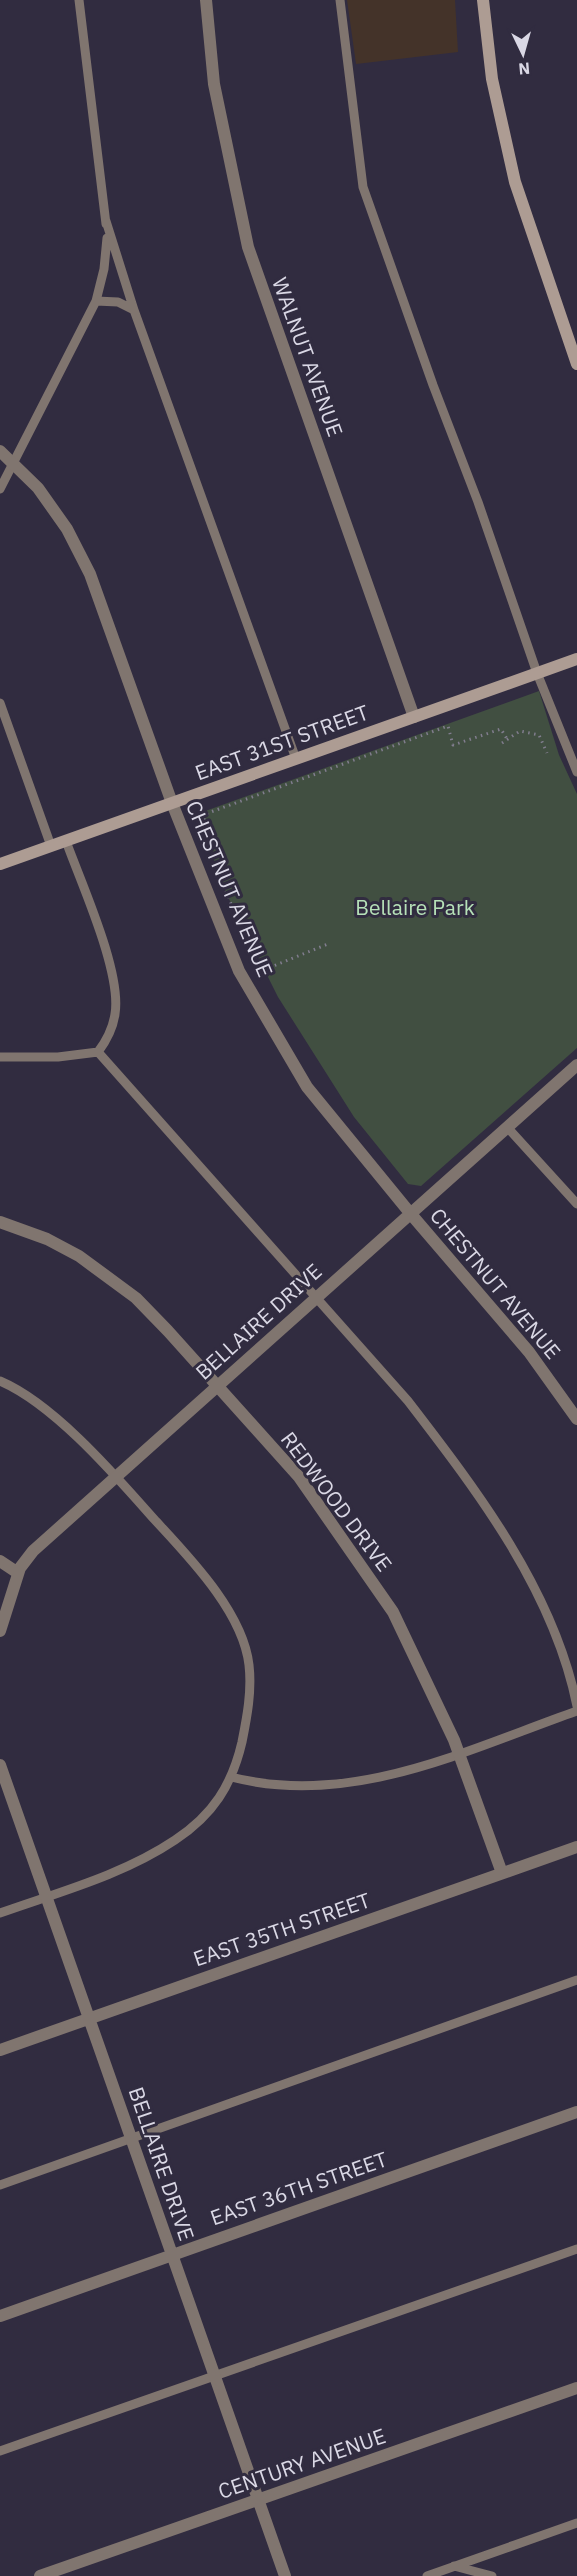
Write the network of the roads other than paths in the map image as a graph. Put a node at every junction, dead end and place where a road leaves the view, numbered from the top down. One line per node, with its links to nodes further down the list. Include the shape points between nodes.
1 (79, 0): 5 (lane)
2 (206, 0): 15 (street, WALNUT AVENUE, via 214,84 248,247)
3 (340, 0): 13 (lane, via 363,188)
4 (483, 0): 8 (street, via 492,79 514,182)
5 (106, 221): 6 (lane, via 104,269); 7 (lane)
6 (96, 301): 7 (lane, via 118,302); 10 (lane)
7 (134, 310): 17 (lane)
8 (577, 364)
9 (0, 451): 10 (street, CHESTNUT AVENUE)
10 (12, 463): 11 (lane); 19 (street, CHESTNUT AVENUE, via 38,488 67,529 90,574)
11 (0, 489)
12 (577, 659): 13 (street, EAST 31ST STREET)
13 (537, 673): 15 (street, EAST 31ST STREET); 18 (lane)
14 (0, 703): 16 (lane)
15 (414, 717): 17 (street, EAST 31ST STREET)
16 (4, 724): 21 (lane)
17 (296, 759): 19 (street, EAST 31ST STREET)
18 (577, 772)
19 (172, 803): 20 (street, EAST 31ST STREET); 28 (street, CHESTNUT AVENUE, via 238,971 307,1087)
20 (66, 841): 21 (street, EAST 31ST STREET); 23 (lane, via 110,960 116,1013 111,1031)
21 (51, 846): 22 (street, EAST 31ST STREET)
22 (0, 864)
23 (98, 1052): 24 (lane); 30 (lane)
24 (0, 1057)
25 (577, 1065): 26 (street, BELLAIRE DRIVE)
26 (507, 1127): 27 (lane); 28 (street, BELLAIRE DRIVE)
27 (577, 1204)
28 (410, 1213): 30 (street, BELLAIRE DRIVE); 33 (street, CHESTNUT AVENUE, via 529,1352)
29 (0, 1222): 32 (street, REDWOOD DRIVE, via 47,1239 106,1273 168,1330)
30 (316, 1298): 32 (street, BELLAIRE DRIVE); 38 (lane, via 408,1401 489,1510 545,1609 572,1681)
31 (0, 1381): 34 (lane, via 61,1423)
32 (217, 1385): 34 (street, BELLAIRE DRIVE); 40 (street, REDWOOD DRIVE, via 299,1477 393,1612)
33 (577, 1419)
34 (116, 1476): 36 (street, BELLAIRE DRIVE, via 33,1551); 42 (lane, via 203,1574 225,1604 241,1637 249,1663 250,1687 248,1714)
35 (0, 1561): 36 (street)
36 (18, 1573): 37 (street, BELLAIRE DRIVE)
37 (0, 1631)
38 (577, 1706)
39 (577, 1711): 40 (lane)
40 (459, 1754): 42 (lane, via 362,1782 291,1786); 44 (street, REDWOOD DRIVE)
41 (1, 1770): 45 (street, BELLAIRE DRIVE)
42 (231, 1778): 45 (lane, via 209,1812 177,1839 139,1861)
43 (577, 1847): 44 (street, EAST 35TH STREET)
44 (502, 1873): 48 (street, EAST 35TH STREET)
45 (46, 1896): 46 (lane); 48 (street, BELLAIRE DRIVE)
46 (0, 1913)
47 (577, 1980): 51 (lane)
48 (89, 2019): 49 (street, EAST 35TH STREET); 51 (street, BELLAIRE DRIVE)
49 (0, 2050)
50 (577, 2112): 54 (street, EAST 36TH STREET)
51 (131, 2138): 52 (lane); 54 (street, BELLAIRE DRIVE)
52 (0, 2185)
53 (577, 2249): 56 (lane)
54 (172, 2255): 55 (street, EAST 36TH STREET); 56 (street, BELLAIRE DRIVE)
55 (0, 2316)
56 (214, 2374): 58 (lane); 59 (street, BELLAIRE DRIVE)
57 (577, 2388): 59 (street, CENTURY AVENUE)
58 (0, 2451)
59 (258, 2500): 62 (street, CENTURY AVENUE); 63 (street, BELLAIRE DRIVE)
60 (577, 2523): 61 (lane)
61 (454, 2566): 64 (lane); 65 (lane)
62 (40, 2576)
63 (285, 2576)
64 (427, 2576)
65 (492, 2576)

